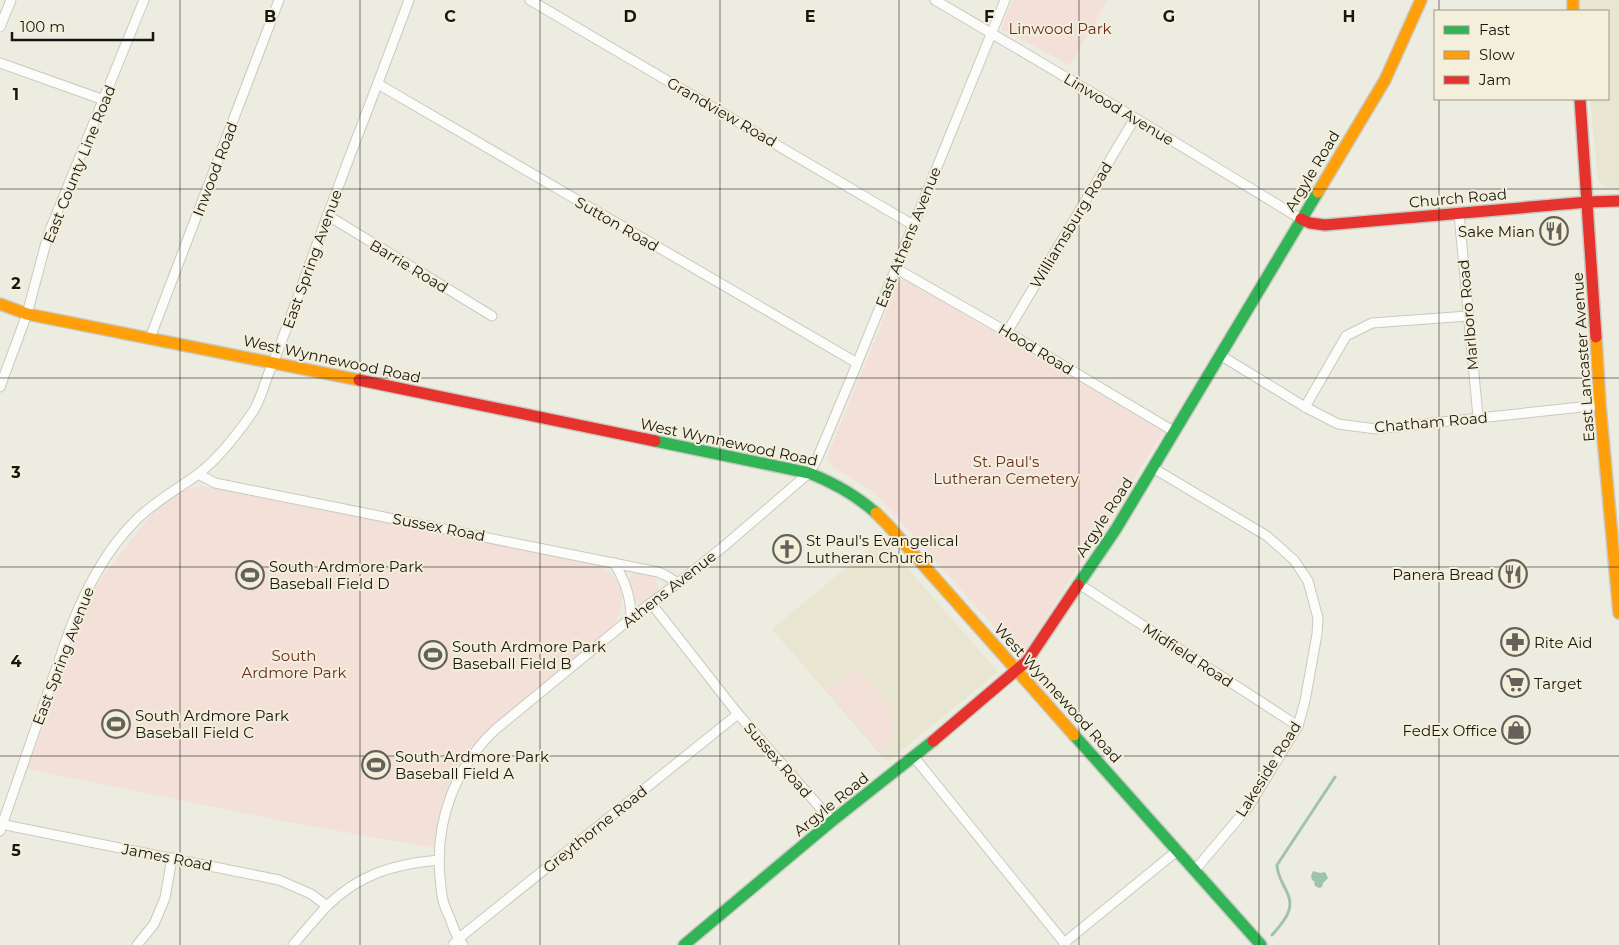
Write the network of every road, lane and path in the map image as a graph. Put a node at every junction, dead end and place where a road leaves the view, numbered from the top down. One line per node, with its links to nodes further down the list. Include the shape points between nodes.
1 (11, 0): 9 (street)
2 (144, 0): 13 (street, East County Line Road)
3 (279, 0): 28 (street, Inwood Road)
4 (409, 0): 12 (street, East Spring Avenue)
5 (530, 0): 21 (street, Grandview Road)
6 (935, 0): 10 (street, Linwood Avenue)
7 (1005, 0): 10 (street, East Athens Avenue)
8 (1421, 0): 20 (main road, Argyle Road, via 1385,80)
9 (0, 27)
10 (990, 33): 15 (street, Linwood Avenue); 21 (street, East Athens Avenue)
11 (0, 63): 13 (street)
12 (378, 84): 19 (street, East Spring Avenue); 31 (street, Sutton Road)
13 (104, 100): 24 (street, East County Line Road, via 48,235)
14 (1580, 100): 17 (main road, East Lancaster Avenue)
15 (1135, 118): 20 (street, Linwood Avenue); 27 (street, Williamsburg Road)
16 (1619, 201): 17 (main road, Church Road)
17 (1588, 202): 18 (main road, Church Road); 33 (main road, East Lancaster Avenue)
18 (1459, 214): 20 (main road, Church Road, via 1325,225); 26 (street, Marlboro Road)
19 (327, 216): 25 (street, Barrie Road); 30 (street, East Spring Avenue)
20 (1301, 219): 29 (main road, Argyle Road)
21 (913, 225): 22 (street, East Athens Avenue)
22 (895, 268): 27 (street, Hood Road); 31 (street, East Athens Avenue)
23 (0, 304): 24 (main road, West Wynnewood Road)
24 (27, 314): 28 (main road, West Wynnewood Road); 32 (street, East County Line Road)
25 (492, 316)
26 (1468, 316): 34 (street, via 1372,323 1346,336); 35 (street, Marlboro Road)
27 (1007, 332): 36 (street, Hood Road)
28 (150, 338): 30 (main road, West Wynnewood Road)
29 (1220, 355): 34 (street, Chatham Road); 36 (main road, Argyle Road)
30 (274, 362): 38 (main road, West Wynnewood Road); 39 (street, East Spring Avenue, via 255,409 224,449)
31 (857, 363): 38 (street, East Athens Avenue)
32 (0, 387)
33 (1600, 405): 35 (street, Chatham Road); 44 (main road, East Lancaster Avenue)
34 (1305, 407): 35 (street, Chatham Road, via 1338,424 1376,429)
35 (1478, 417)
36 (1175, 432): 37 (main road, Argyle Road)
37 (1153, 468): 42 (main road, Argyle Road); 48 (street, Lakeside Road, via 1267,536 1294,560 1308,581 1318,618 1317,634)
38 (809, 473): 41 (street, Athens Avenue); 46 (main road, West Wynnewood Road, via 838,485 868,505)
39 (198, 474): 40 (street, Sussex Road, via 215,483); 51 (street, East Spring Avenue, via 135,521 96,572 70,629)
40 (614, 563): 41 (street, Sussex Road, via 658,572); 45 (street, via 627,591)
41 (678, 583): 43 (street, Athens Avenue)
42 (1079, 584): 46 (main road, Argyle Road); 48 (street, Midfield Road)
43 (651, 603): 45 (street, Athens Avenue); 47 (street, Sussex Road)
44 (1619, 613)
45 (631, 618): 54 (street, Athens Avenue, via 480,745 451,793 442,826)
46 (1018, 671): 49 (main road, Argyle Road); 52 (main road, West Wynnewood Road)
47 (738, 714): 50 (street, Sussex Road); 57 (street, Greythorne Road)
48 (1298, 726): 55 (street, Lakeside Road, via 1249,806)
49 (914, 757): 50 (main road, Argyle Road); 58 (street)
50 (832, 821): 61 (main road, Argyle Road)
51 (1, 827): 53 (street, James Road)
52 (1178, 850): 55 (main road, West Wynnewood Road); 58 (street)
53 (172, 858): 56 (street, James Road, via 279,880 311,894); 59 (street, via 165,898 154,924)
54 (439, 860): 56 (street, via 393,866 369,876); 57 (street, Athens Avenue, via 442,899)
55 (1195, 870): 62 (main road, West Wynnewood Road)
56 (327, 906): 60 (street)
57 (458, 943)
58 (1065, 944)
59 (137, 945)
60 (293, 945)
61 (684, 945)
62 (1261, 945)

